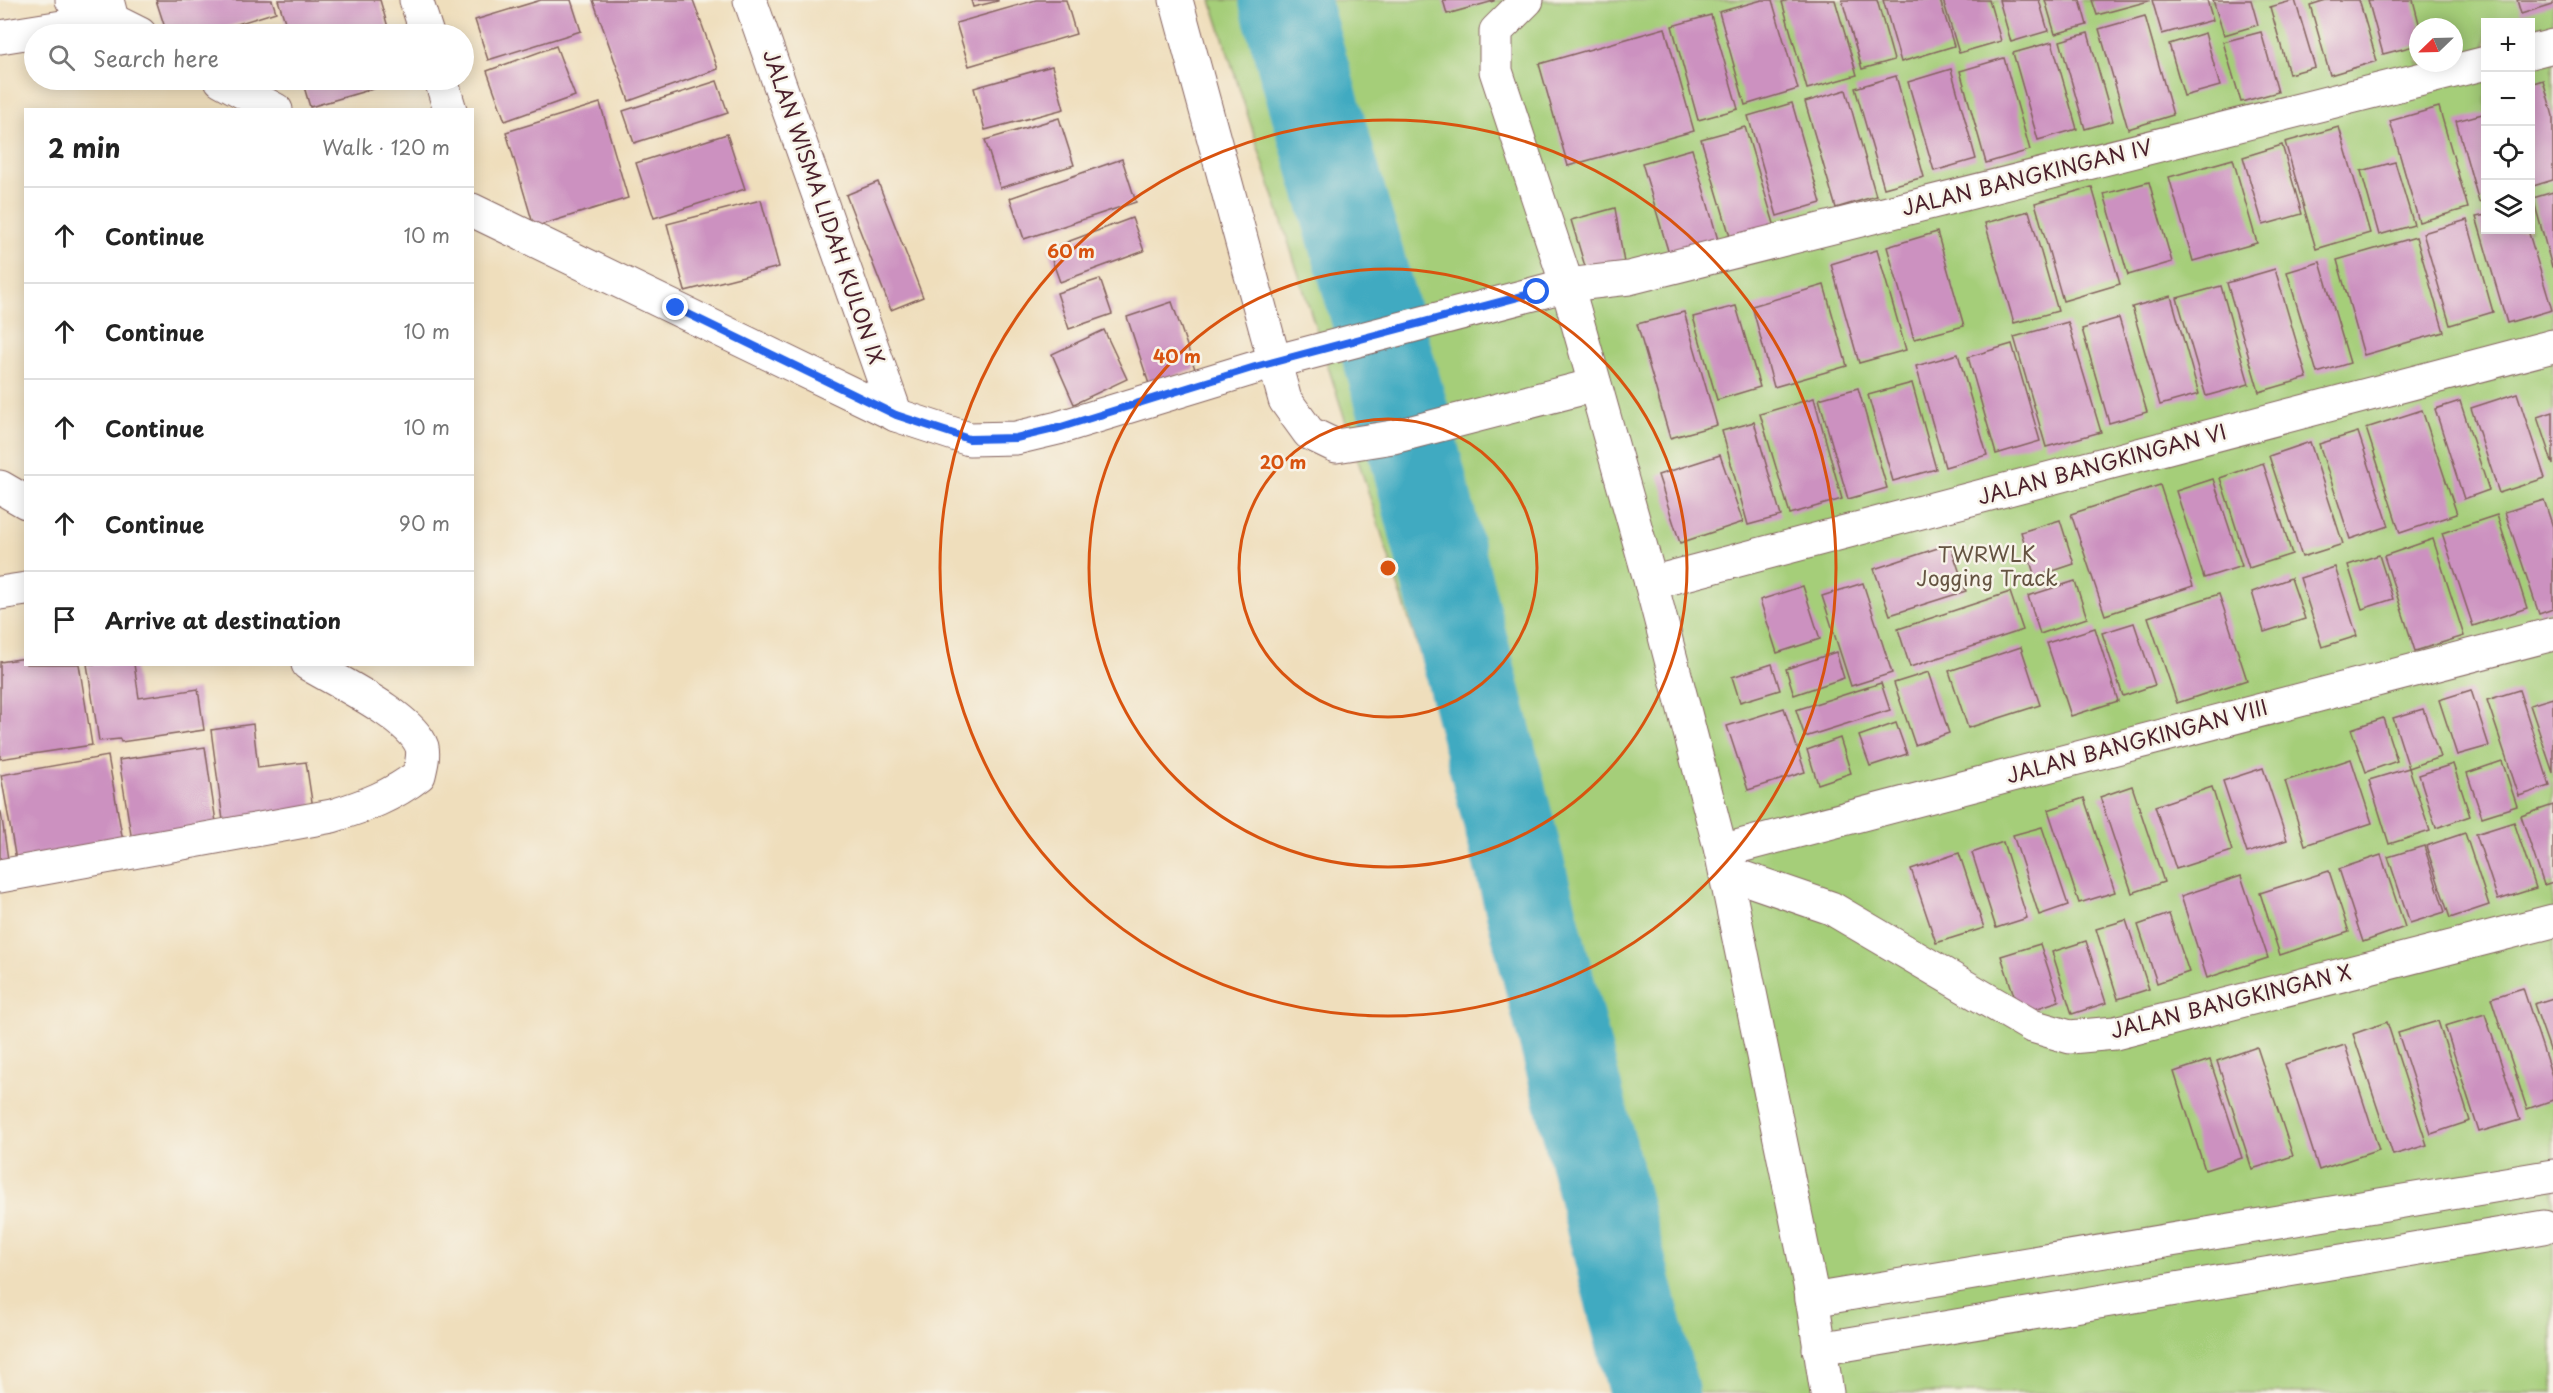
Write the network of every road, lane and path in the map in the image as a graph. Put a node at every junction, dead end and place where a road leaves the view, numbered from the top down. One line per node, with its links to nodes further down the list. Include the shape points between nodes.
1 (72, 0): 6 (street)
2 (416, 0): 8 (street)
3 (750, 0): 24 (street, JALAN WISMA LIDAH KULON IX)
4 (1176, 0): 22 (street)
5 (1527, 0): 20 (street, via 1496,31 1496,71)
6 (120, 18): 7 (street)
7 (82, 24)
8 (424, 24)
9 (24, 33): 10 (street)
10 (0, 37)
11 (2553, 46): 12 (street)
12 (2535, 51)
13 (2481, 64): 20 (street, JALAN BANGKINGAN IV, via 1629,278)
14 (239, 90): 16 (street)
15 (444, 90): 17 (street)
16 (272, 108)
17 (449, 108)
18 (474, 195): 19 (street)
19 (477, 212): 24 (street, JALAN BANGKINGAN IV)
20 (1567, 285): 22 (street, JALAN BANGKINGAN IV); 23 (street)
21 (2553, 346): 27 (street, JALAN BANGKINGAN VI)
22 (1274, 362): 23 (street, via 1285,400 1309,433 1336,446 1393,437); 24 (street, JALAN BANGKINGAN IV, via 1016,438 969,439)
23 (1595, 385): 27 (street)
24 (896, 415)
25 (0, 487): 26 (street)
26 (24, 500)
27 (1651, 583): 32 (street)
28 (24, 589): 29 (street)
29 (0, 593)
30 (2553, 634): 32 (street, JALAN BANGKINGAN VIII)
31 (311, 666): 33 (street, via 401,720 422,746 419,775 376,802 332,816)
32 (1724, 861): 34 (street, JALAN BANGKINGAN X, via 1831,908 2032,1026 2070,1037 2115,1033); 38 (street)
33 (0, 876)
34 (2553, 921)
35 (2553, 1176): 38 (street)
36 (2553, 1181): 37 (street, via 2546,1206)
37 (2548, 1238): 39 (street)
38 (1812, 1300): 39 (street)
39 (1819, 1349): 40 (street)
40 (1827, 1393)

